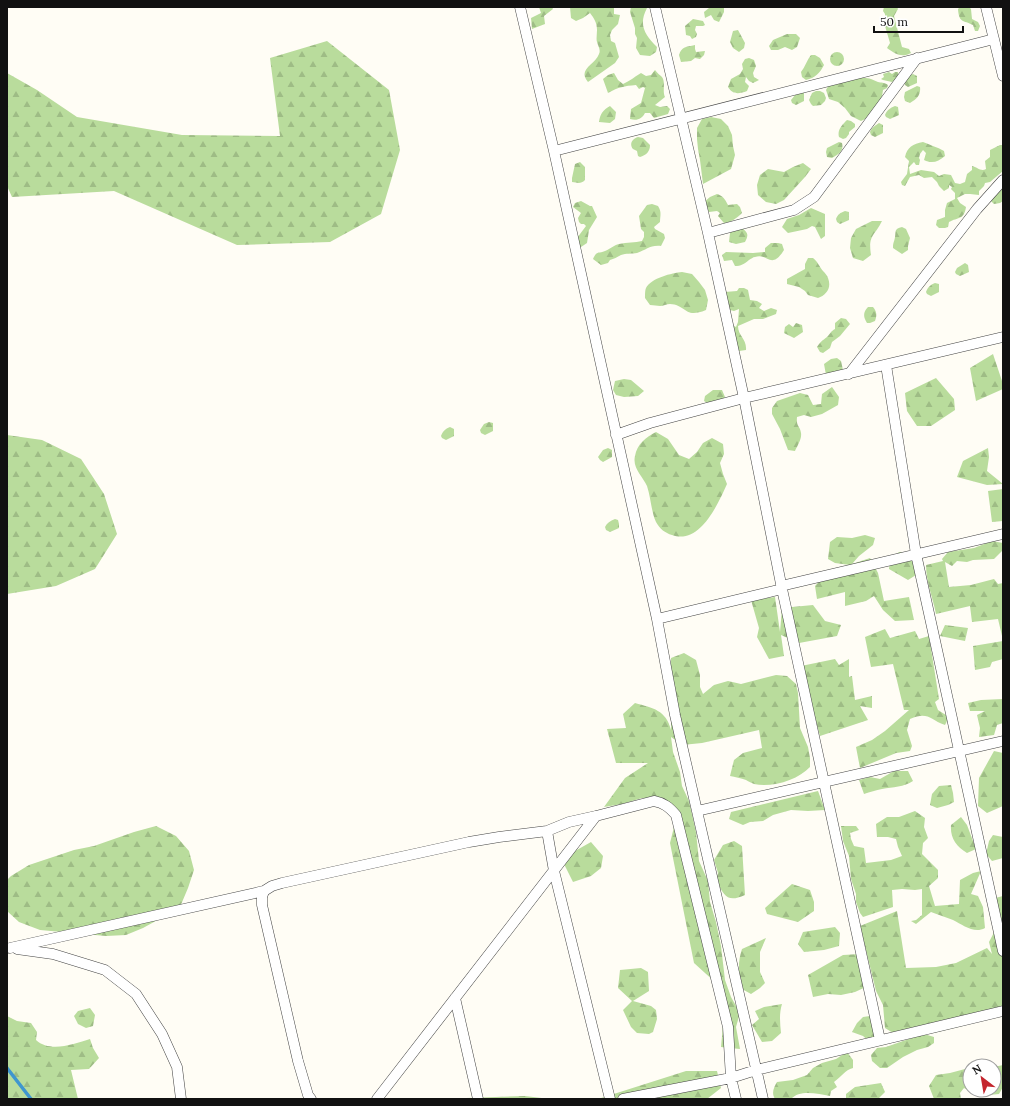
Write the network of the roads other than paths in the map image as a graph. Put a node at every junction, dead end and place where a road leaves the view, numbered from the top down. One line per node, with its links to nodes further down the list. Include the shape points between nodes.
1 (520, 7): 8 (street)
2 (656, 7): 7 (street)
3 (986, 7): 4 (street)
4 (994, 39): 5 (street); 6 (street)
5 (917, 58): 7 (street); 10 (street, via 814,197 794,210)
6 (1003, 76)
7 (682, 119): 8 (street); 10 (street)
8 (554, 151): 15 (street)
9 (1003, 180): 13 (street, via 977,209)
10 (708, 233): 14 (street)
11 (1003, 337): 12 (street)
12 (886, 365): 13 (street); 17 (street)
13 (849, 374): 14 (street)
14 (744, 398): 15 (street, via 650,423); 18 (street)
15 (616, 435): 19 (street)
16 (1003, 534): 17 (street)
17 (916, 554): 18 (street); 21 (street)
18 (781, 588): 19 (street); 22 (street)
19 (657, 619): 23 (street)
20 (1003, 741): 21 (street)
21 (959, 751): 22 (street); 29 (street)
22 (824, 782): 23 (street); 32 (street)
23 (697, 811): 33 (street)
24 (596, 816): 25 (street, via 569,822); 26 (street); 34 (street, via 654,801 662,802 676,815 728,1027)
25 (547, 831): 26 (street); 27 (street, via 469,842 282,883)
26 (554, 871): 30 (street); 39 (street)
27 (264, 891): 28 (street); 36 (street, via 262,905 298,1061)
28 (9, 948): 35 (street, via 53,954 105,970 136,994 162,1034 177,1067)
29 (1003, 951)
30 (455, 998): 37 (street); 38 (street)
31 (1003, 1011): 32 (street)
32 (880, 1040): 33 (street)
33 (756, 1070): 34 (street); 42 (street)
34 (731, 1078): 40 (street); 41 (street)
35 (181, 1099)
36 (311, 1099)
37 (377, 1099)
38 (478, 1099)
39 (610, 1099)
40 (623, 1099)
41 (736, 1099)
42 (763, 1099)

